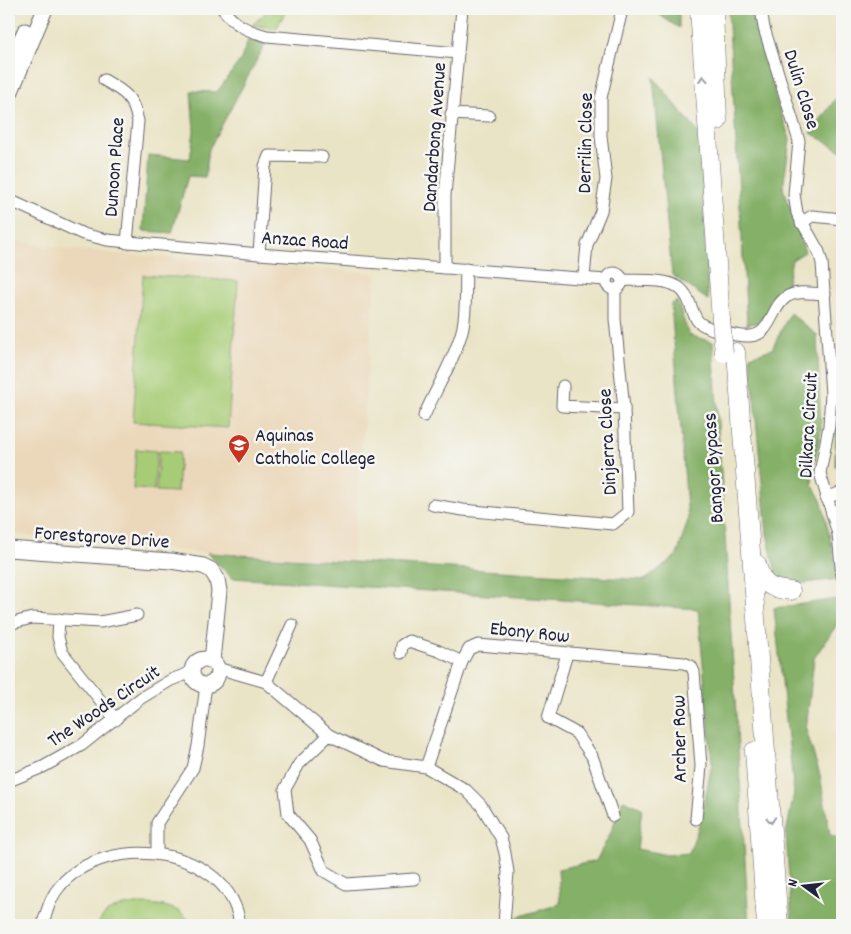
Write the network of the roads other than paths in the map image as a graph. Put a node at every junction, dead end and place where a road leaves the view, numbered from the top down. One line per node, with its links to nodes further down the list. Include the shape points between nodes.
1 (36, 9): 10 (street)
2 (45, 9): 12 (street)
3 (223, 9): 9 (street, via 239,26 267,36)
4 (462, 9): 9 (street, Dandarbong Avenue)
5 (699, 9): 26 (main road, Bangor Bypass, one-way to 5)
6 (714, 9): 26 (main road, Bangor Bypass)
7 (761, 9): 18 (street, Dulin Close, via 799,141 794,194)
8 (622, 10): 23 (street, Derrilin Close, via 601,98 606,179 601,211 588,245)
9 (458, 53): 13 (street, Dandarbong Avenue)
10 (9, 66)
11 (104, 80): 19 (street, Dunoon Place, via 123,91 134,104 138,121)
12 (9, 96)
13 (451, 114): 14 (street); 21 (street, Dandarbong Avenue, via 445,195)
14 (489, 116)
15 (322, 157): 20 (street, via 269,156 264,176)
16 (9, 200): 19 (street, Anzac Road, via 83,234)
17 (842, 218): 18 (street, via 812,216)
18 (801, 223): 25 (street, Dulin Close, via 819,252)
19 (127, 243): 20 (street, Anzac Road)
20 (259, 254): 21 (street, Anzac Road)
21 (445, 268): 22 (street, Anzac Road)
22 (466, 269): 23 (street, Anzac Road); 30 (street, via 462,330)
23 (584, 277): 24 (street, Anzac Road, via 606,280 609,288)
24 (619, 285): 25 (street, via 673,285 686,295 699,323 708,328 749,336 765,329 777,306 787,296 798,292); 29 (street, Dinjerra Close, via 615,319)
25 (825, 294): 32 (street, Dilkara Circuit, via 831,402 820,473)
26 (727, 320): 27 (main road, Bangor Bypass, bridge)
27 (730, 353): 34 (main road, Bangor Bypass); 61 (main road, Bangor Bypass)
28 (563, 386): 29 (street, via 562,406)
29 (624, 409): 33 (street, Dinjerra Close, via 628,512 613,524)
30 (424, 416)
31 (842, 492): 32 (street, Dilkara Circuit)
32 (826, 498): 36 (street, Dilkara Circuit, via 838,534)
33 (433, 505)
34 (748, 529): 39 (main road, Bangor Bypass); 39 (main road, via 760,576 768,586 791,591 765,601)
35 (9, 549): 45 (street, Forestgrove Drive, via 192,563 208,584)
36 (842, 577)
37 (138, 615): 38 (street, via 100,622)
38 (60, 619): 40 (street, via 32,618); 50 (street, via 58,637 62,652)
39 (757, 621): 62 (main road, Bangor Bypass, one-way to 62)
40 (9, 624)
41 (292, 625): 48 (street)
42 (401, 653): 44 (street, via 402,645 409,641 439,650)
43 (567, 654): 44 (street, Ebony Row, via 478,645 469,649); 46 (street, Ebony Row); 54 (street, via 548,718 576,733 592,756)
44 (462, 662): 52 (street, Ebony Row)
45 (211, 663): 47 (street, via 194,664); 48 (street); 49 (street, via 216,678)
46 (684, 663): 55 (street, Archer Row, via 694,672 700,722 701,766)
47 (192, 672): 49 (street, via 196,682); 50 (street, The Woods Circuit, via 140,698)
48 (266, 682): 51 (street)
49 (206, 685): 56 (street, via 193,768 157,823)
50 (116, 720): 53 (street, The Woods Circuit, via 74,749)
51 (329, 735): 52 (street, via 384,761); 57 (street, via 299,764 285,789 288,814 310,840 324,871 346,884)
52 (426, 767): 60 (street, via 466,790 481,805 501,838 508,872)
53 (9, 781)
54 (613, 816)
55 (696, 819)
56 (157, 853): 58 (street, via 122,855 72,875 51,897); 59 (street, via 188,862 212,874 235,904)
57 (414, 879)
58 (44, 920)
59 (240, 925)
60 (504, 925)
61 (766, 925)
62 (778, 925)

